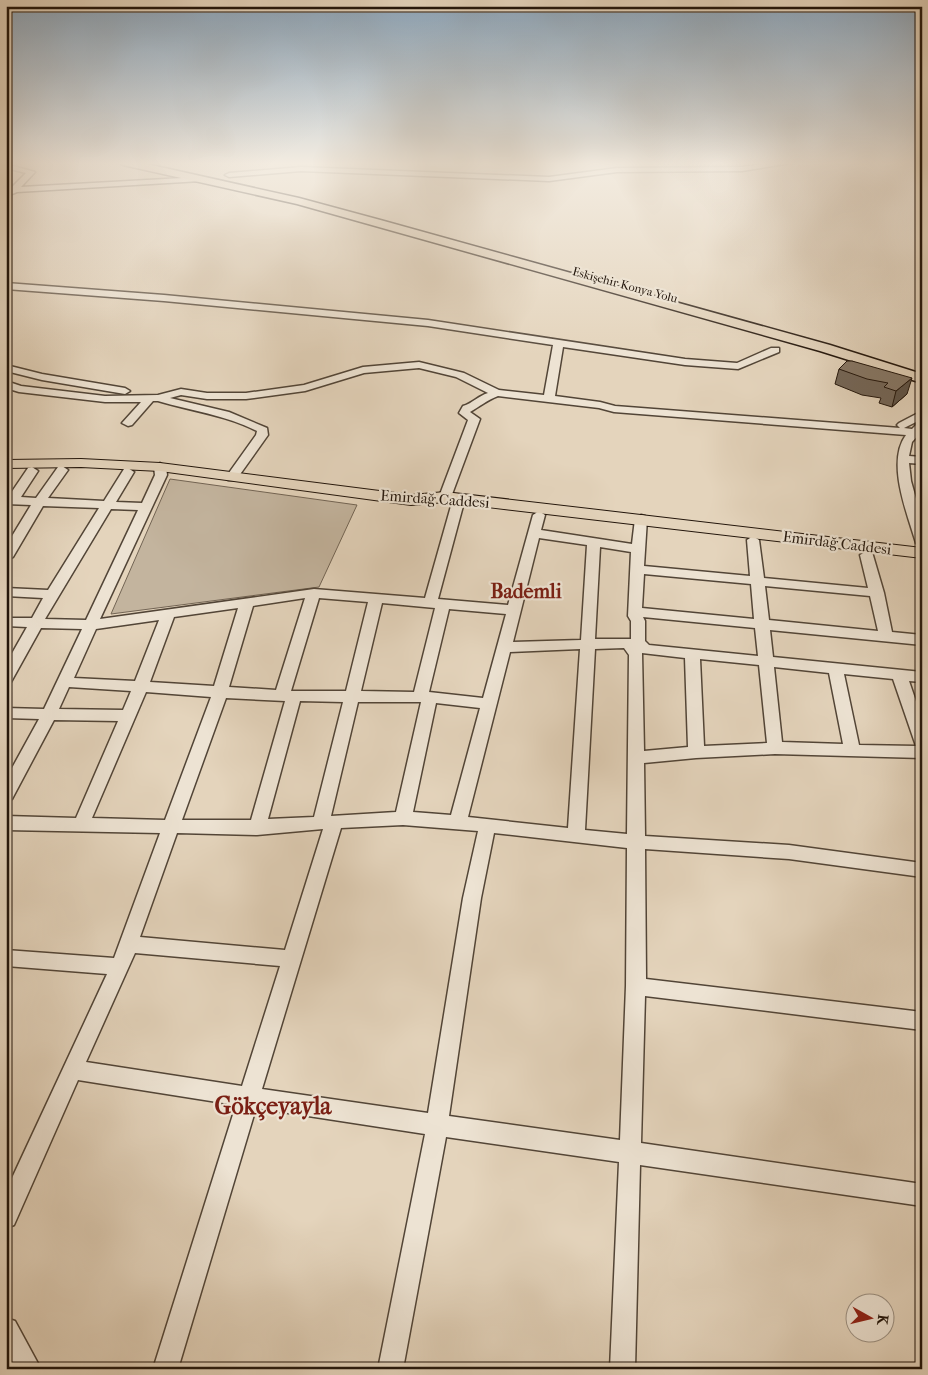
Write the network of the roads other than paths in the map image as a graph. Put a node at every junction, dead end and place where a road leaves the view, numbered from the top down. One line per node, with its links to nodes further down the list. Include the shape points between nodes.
1 (391, 226): 8 (highway, via 825,348)
2 (424, 226): 6 (highway, Eskişehir Konya Yolu)
3 (6, 286): 4 (street, via 428,323)
4 (559, 342): 5 (street, via 685,362 738,366); 13 (street)
5 (775, 350)
6 (922, 366)
7 (6, 368): 10 (street, via 110,389)
8 (922, 379)
9 (6, 384): 12 (street, via 72,396)
10 (181, 392): 11 (street, via 207,396 269,394 322,384 363,370 419,365 460,375); 12 (street)
11 (498, 393): 13 (street); 28 (street, via 483,398 464,413 474,419 457,468)
12 (154, 398): 15 (street); 25 (street, via 213,411 263,430)
13 (549, 398): 16 (street, via 600,405 614,403)
14 (922, 414): 16 (street)
15 (128, 423)
16 (913, 428): 17 (street)
17 (904, 458): 18 (street); 36 (street)
18 (922, 462)
19 (6, 464): 22 (main road, Emirdağ Caddesi, via 81,463)
20 (62, 470): 21 (main road, Emirdağ Caddesi); 24 (main road, Emirdağ Caddesi); 27 (street)
21 (32, 471): 23 (main road, Emirdağ Caddesi); 26 (street)
22 (160, 471): 24 (main road, Emirdağ Caddesi); 25 (main road, Emirdağ Caddesi); 28 (main road, Emirdağ Caddesi); 30 (street)
23 (6, 472)
24 (128, 472): 29 (street)
25 (232, 477): 28 (main road, Emirdağ Caddesi, via 411,500)
26 (10, 500): 27 (street)
27 (40, 501): 29 (street); 40 (street)
28 (451, 501): 31 (main road, Emirdağ Caddesi); 32 (main road, Emirdağ Caddesi); 50 (street)
29 (107, 506): 30 (street); 47 (street)
30 (146, 507): 57 (street)
31 (539, 516): 32 (main road, Emirdağ Caddesi); 33 (street)
32 (641, 523): 34 (main road, Emirdağ Caddesi); 37 (street); 38 (main road, Emirdağ Caddesi)
33 (534, 533): 35 (street); 51 (street)
34 (754, 540): 39 (main road, Emirdağ Caddesi); 43 (street)
35 (594, 541): 37 (street); 61 (street)
36 (922, 543)
37 (638, 549): 42 (street)
38 (922, 553)
39 (867, 555): 41 (main road, Emirdağ Caddesi); 46 (street)
40 (6, 557)
41 (922, 562)
42 (637, 569): 43 (street); 52 (street)
43 (758, 581): 46 (street); 55 (street)
44 (6, 592): 47 (street)
45 (314, 593): 48 (street); 49 (street); 73 (street)
46 (876, 593): 58 (street)
47 (52, 594): 56 (street)
48 (376, 599): 50 (street); 74 (street)
49 (247, 602): 53 (street); 72 (street)
50 (437, 604): 51 (street); 75 (street)
51 (514, 610): 62 (street)
52 (636, 614): 55 (street); 60 (street, via 631,618); 63 (street, via 638,642 646,649)
53 (168, 615): 57 (street); 71 (street)
54 (6, 622): 56 (street)
55 (763, 623): 58 (street); 64 (street)
56 (37, 624): 57 (street); 65 (street)
57 (91, 626): 70 (street)
58 (886, 636): 59 (street)
59 (922, 640)
60 (628, 643): 61 (street); 85 (street, via 636,655)
61 (587, 645): 62 (street); 95 (street)
62 (504, 648): 76 (street)
63 (692, 653): 64 (street); 83 (street)
64 (766, 660): 66 (street); 81 (street)
65 (10, 664): 69 (street)
66 (836, 669): 67 (street); 82 (street)
67 (899, 674): 68 (street); 80 (street)
68 (922, 676)
69 (6, 678)
70 (64, 682): 71 (street); 78 (street)
71 (141, 686): 72 (street); 79 (street)
72 (220, 692): 73 (street); 93 (street)
73 (288, 696): 74 (street); 94 (street)
74 (352, 696): 75 (street); 90 (street)
75 (425, 697): 76 (street); 87 (street)
76 (489, 704): 88 (street)
77 (6, 713): 78 (street)
78 (49, 714): 79 (street); 86 (street)
79 (128, 716): 91 (street)
80 (922, 743)
81 (775, 748): 82 (street); 83 (street)
82 (852, 750): 84 (street)
83 (696, 752): 85 (street)
84 (922, 752)
85 (636, 758): 96 (street)
86 (6, 795)
87 (403, 818): 88 (street); 90 (street)
88 (458, 822): 92 (street)
89 (6, 823): 91 (street)
90 (328, 823): 94 (street); 100 (street)
91 (81, 825): 93 (street)
92 (487, 827): 95 (street); 106 (street, via 472,898)
93 (169, 828): 94 (street); 98 (street)
94 (257, 828)
95 (576, 836): 96 (street)
96 (636, 842): 97 (street, via 789,852); 102 (street)
97 (922, 870)
98 (129, 944): 100 (street); 101 (street)
99 (6, 958): 101 (street)
100 (292, 959): 105 (street)
101 (120, 967): 104 (street)
102 (636, 986): 103 (street); 107 (street)
103 (922, 1021)
104 (72, 1069): 105 (street); 109 (street)
105 (249, 1099): 106 (street); 112 (street)
106 (437, 1125): 107 (street); 113 (street)
107 (630, 1151): 108 (street); 114 (street)
108 (922, 1195)
109 (6, 1218)
110 (6, 1330): 111 (street)
111 (29, 1368)
112 (165, 1369)
113 (390, 1369)
114 (622, 1369)

